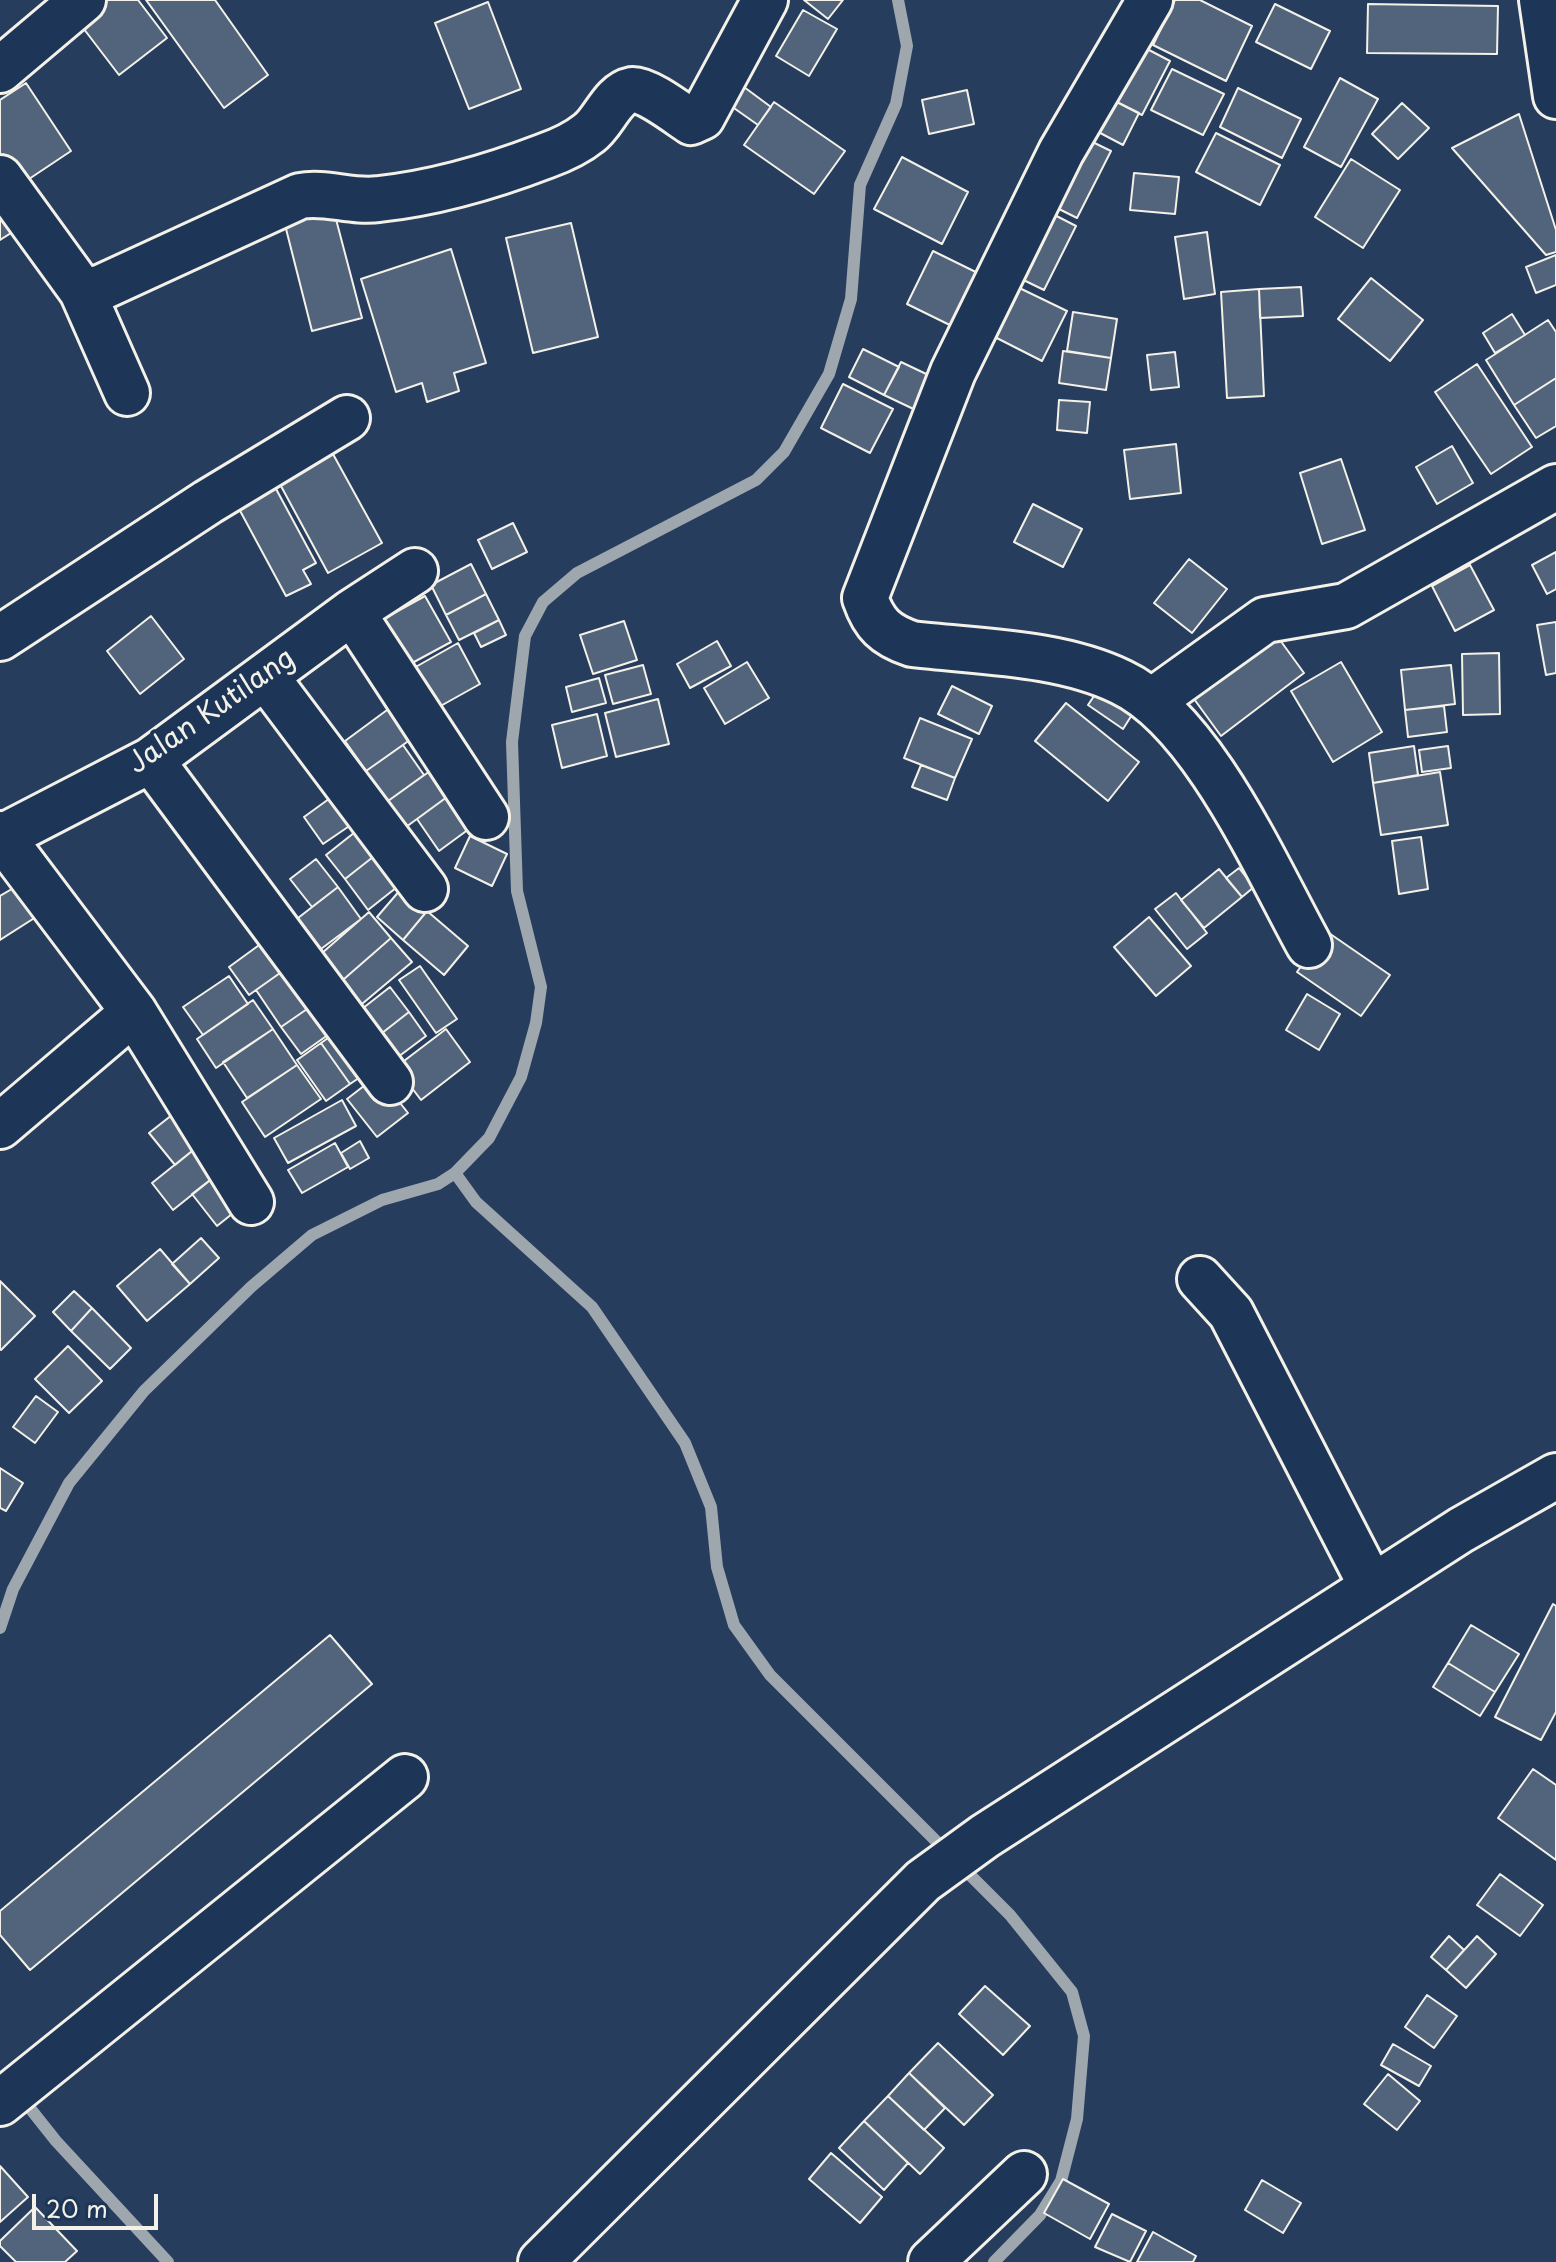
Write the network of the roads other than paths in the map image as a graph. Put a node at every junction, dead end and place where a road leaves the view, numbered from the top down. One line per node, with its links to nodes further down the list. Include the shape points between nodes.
1 (83, 0): 5 (street)
2 (765, 0): 8 (street, via 702,117 695,121 632,90 621,95 589,133 549,155 476,179 379,199 300,196 100,288)
3 (1150, 0): 16 (street, via 1061,152 953,372 865,598 872,619 890,637 1055,662 1120,681)
4 (1542, 0): 6 (street)
5 (0, 70)
6 (1556, 96)
7 (0, 178): 8 (street)
8 (82, 291): 9 (street)
9 (127, 393)
10 (347, 418): 14 (street)
11 (1556, 487): 16 (street, via 1346,606 1265,620)
12 (415, 571): 13 (street, Jalan Kutilang)
13 (352, 612): 15 (street, Jalan Kutilang); 18 (street)
14 (0, 638)
15 (266, 677): 17 (street, Jalan Kutilang); 20 (street)
16 (1152, 701): 21 (street, via 1182,730 1219,785)
17 (151, 760): 19 (street, Jalan Kutilang); 23 (street)
18 (486, 817)
19 (1, 836): 22 (street)
20 (425, 889)
21 (1309, 945)
22 (134, 1012): 24 (street); 25 (street)
23 (390, 1082)
24 (0, 1126)
25 (251, 1202)
26 (1200, 1279): 28 (street, via 1231,1313)
27 (1556, 1476): 28 (street)
28 (1372, 1587): 32 (street, via 923,1881)
29 (405, 1777): 30 (street)
30 (0, 2103)
31 (1024, 2174): 33 (street)
32 (541, 2262)
33 (931, 2262)

